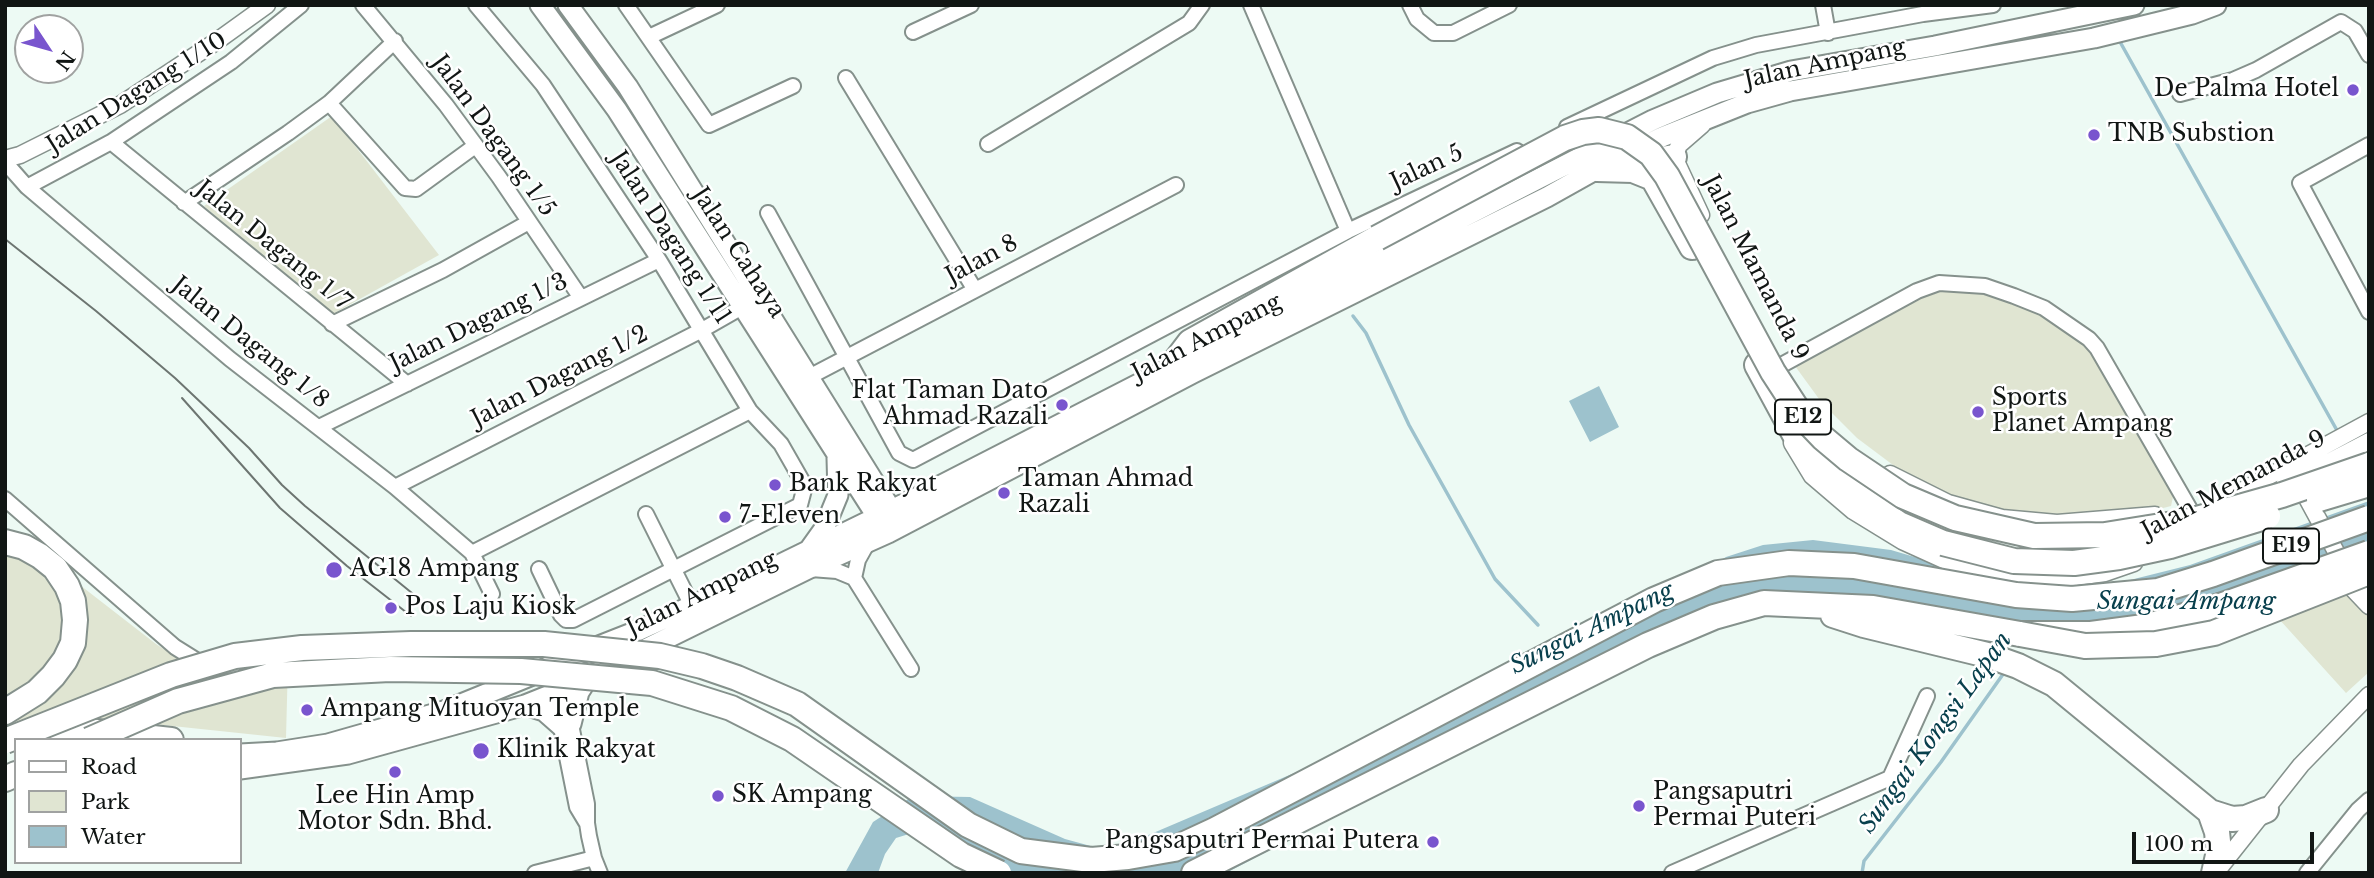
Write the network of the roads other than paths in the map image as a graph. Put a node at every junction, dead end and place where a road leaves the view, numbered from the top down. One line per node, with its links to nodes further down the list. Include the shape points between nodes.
1 (267, 5): 34 (street, via 120,105)
2 (302, 5): 29 (street, Jalan Dagang 1/10, via 231,62)
3 (363, 5): 22 (street, Jalan Dagang 1/5)
4 (476, 5): 43 (street, Jalan Dagang 1/11, via 543,85)
5 (540, 5): 46 (main road, Jalan Cahaya, via 617,110)
6 (626, 5): 21 (street)
7 (717, 5): 21 (street)
8 (971, 5): 19 (street)
9 (1202, 5): 30 (street, via 1189,23)
10 (1251, 5): 42 (street)
11 (1410, 5): 12 (street, via 1417,19 1434,33 1453,33)
12 (1509, 5)
13 (1823, 5): 20 (street)
14 (1993, 5): 18 (street, Jalan 5)
15 (2134, 5): 51 (main road, Jalan Ampang, via 1791,71 1717,93 1653,120)
16 (2216, 5): 28 (main road, Jalan Ampang, via 2094,38 1790,91)
17 (576, 8): 53 (main road, Jalan Cahaya)
18 (1920, 10): 20 (street, Jalan 5)
19 (913, 32)
20 (1828, 33): 42 (street, Jalan 5, via 1756,45 1713,58)
21 (649, 37): 25 (street, via 709,125)
22 (395, 41): 27 (street); 32 (street, Jalan Dagang 1/5)
23 (2369, 55): 26 (street, via 2355,31 2341,22 2263,67)
24 (846, 78): 44 (street)
25 (793, 86)
26 (2180, 94)
27 (329, 103): 32 (street, via 405,188 416,190); 39 (street)
28 (1709, 119): 33 (street, via 1679,145); 35 (main road, Jalan Ampang)
29 (111, 142): 38 (street, Jalan Dagang 1/10); 39 (street, Jalan Dagang 1/7)
30 (988, 144)
31 (2369, 145): 47 (street, via 2300,183)
32 (475, 146): 41 (street, Jalan Dagang 1/5)
33 (1674, 157): 36 (highway, via 1662,159); 52 (street, Jalan Mamanda 9)
34 (5, 161): 38 (street, Jalan Dagang 1/8)
35 (1598, 169): 36 (highway, via 1633,170); 51 (main road, Jalan Ampang)
36 (1653, 178): 52 (highway, E12)
37 (1176, 185): 44 (street, Jalan 8)
38 (27, 187): 57 (street, Jalan Dagang 1/8)
39 (184, 203): 48 (street, Jalan Dagang 1/7)
40 (768, 213): 50 (street)
41 (529, 222): 45 (street, Jalan Dagang 1/5); 48 (street)
42 (1348, 231): 50 (street, Jalan 5, via 913,460 899,453)
43 (659, 260): 45 (street, Jalan Dagang 1/3); 49 (street, Jalan Dagang 1/11)
44 (975, 289): 50 (street, Jalan 8)
45 (581, 298): 54 (street, Jalan Dagang 1/3)
46 (744, 306): 49 (street, Jalan Dagang 1/2); 59 (main road, Jalan Cahaya)
47 (2369, 312)
48 (332, 324): 54 (street, Jalan Dagang 1/7)
49 (702, 330): 55 (street, Jalan Dagang 1/11); 64 (street, Jalan Dagang 1/2)
50 (846, 357): 53 (street, Jalan 8)
51 (1183, 366): 60 (highway, E12, bridge, via 1190,342 1565,138 1599,130 1627,137 1651,155 1667,176 1801,415 1848,460 1903,496 1955,518 2034,536 2105,535 2186,522); 65 (main road, Jalan Ampang); 73 (main road, Jalan Ampang)
52 (1767, 366): 63 (highway, E12, bridge, via 1795,435 1847,489 1899,524 1943,543 2014,561 2119,557 2183,542); 68 (street, via 1940,283 1985,286 2044,308 2089,339); 72 (street, Jalan Mamanda 9, via 1847,446 1900,481 1948,503 2029,521); 80 (street, Jalan Memanda 9, via 1782,427 1812,476 1853,511 1902,541 1955,565 2007,576 2061,579)
53 (809, 377): 62 (main road, Jalan Cahaya)
54 (407, 384): 57 (street, Jalan Dagang 1/3)
55 (750, 411): 77 (street); 82 (street, Jalan Dagang 1/11, via 781,444 805,486 800,505)
56 (2369, 422): 61 (street, Jalan Memanda 9)
57 (319, 428): 64 (street, Jalan Dagang 1/8)
58 (2369, 441): 61 (street, Jalan Memanda 9)
59 (836, 452): 73 (main road, Jalan Cahaya); 79 (main road, via 838,495)
60 (2369, 465)
61 (2294, 471): 67 (street, Jalan Memanda 9); 68 (street, Jalan Memanda 9, via 2212,507); 69 (street)
62 (872, 478): 65 (main road); 73 (main road, Jalan Cahaya)
63 (2369, 484)
64 (395, 487): 77 (street, Jalan Dagang 1/8)
65 (922, 495): 73 (main road, Jalan Ampang)
66 (5, 499): 92 (street, via 174,647 199,662)
67 (2260, 500): 69 (street, via 2295,502); 74 (street, Jalan Memanda 9)
68 (2192, 511): 72 (street, Jalan Mamanda 9); 74 (street, via 2208,522)
69 (2313, 512): 83 (street, bridge)
70 (646, 514): 82 (street)
71 (2369, 518): 105 (highway, E19, bridge, via 2158,591 2072,599 2016,595 1854,566 1789,563 1718,573 1654,600 1215,830 1174,849 1128,857 1091,860 1021,851 968,825 797,704 737,678 660,656 544,644 302,648 235,656 171,675)
72 (2118, 520): 80 (street, via 2129,527 2134,538 2133,552)
73 (890, 521): 76 (main road, Jalan Ampang); 79 (main road, Jalan Ampang)
74 (2222, 523): 80 (street, Jalan Memanda 9)
75 (5, 542): 100 (highway, via 32,551 55,568 70,594 75,620 72,643 53,676)
76 (868, 542): 79 (main road, Jalan Ampang); 84 (street)
77 (472, 553): 86 (street)
78 (2369, 553): 91 (highway, E19, bridge, via 2144,628)
79 (809, 559): 84 (street); 87 (main road, Jalan Ampang); 95 (main road, Jalan Ampang)
80 (2124, 567)
81 (539, 569): 82 (street, via 566,620)
82 (674, 570): 87 (street)
83 (2353, 570): 85 (street); 89 (street, via 2350,586); 91 (highway, bridge, via 2214,633 2156,644 2085,646)
84 (854, 578): 93 (street)
85 (2369, 589)
86 (492, 594)
87 (692, 606): 90 (main road, Jalan Ampang)
88 (1802, 606): 91 (highway, E19, via 1873,608); 110 (highway, via 1987,655 2054,684); 116 (highway, E19, via 1764,603 1714,617 1648,645)
89 (2369, 606)
90 (637, 631): 94 (main road, Jalan Ampang); 96 (main road, via 612,655 566,677)
91 (2021, 634)
92 (342, 652)
93 (911, 669)
94 (530, 676): 96 (main road, via 550,680); 106 (main road, Jalan Ampang, via 444,711 328,744)
95 (588, 678): 96 (main road, Jalan Ampang); 101 (main road)
96 (560, 691): 99 (main road, Jalan Ampang); 101 (street, via 566,700)
97 (2369, 695): 109 (street, via 2318,745)
98 (1927, 696): 112 (street, via 1890,778)
99 (525, 705): 101 (main road); 107 (main road, Jalan Ampang, via 348,754)
100 (5, 712)
101 (566, 725): 111 (street, via 577,807 587,823)
102 (5, 733): 104 (highway, via 88,731)
103 (94, 738): 115 (highway, bridge, via 178,701 273,674 390,669 521,671 652,683 732,708 792,739 961,855)
104 (153, 738)
105 (5, 741)
106 (242, 754)
107 (242, 769)
108 (2369, 800): 118 (street)
109 (2266, 810): 110 (highway, via 2232,819); 117 (street)
110 (2210, 812): 117 (highway, via 2219,851)
111 (594, 858): 113 (street); 114 (street)
112 (1677, 872)
113 (535, 873)
114 (600, 873)
115 (999, 873)
116 (1194, 873)
117 (2215, 873)
118 (2308, 873)

